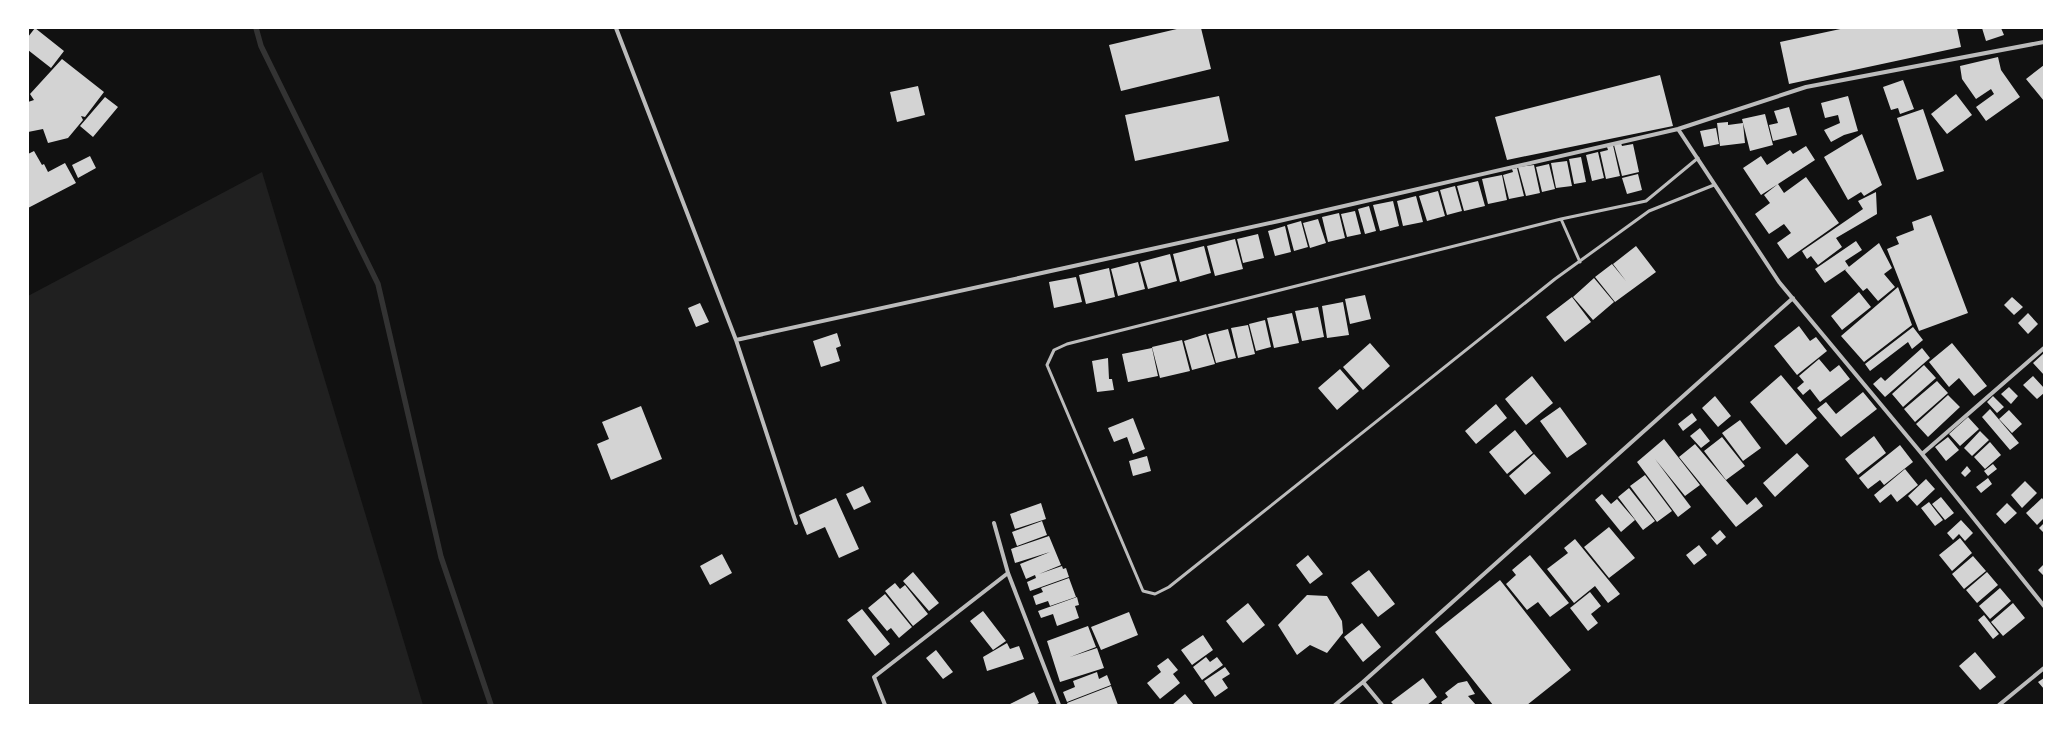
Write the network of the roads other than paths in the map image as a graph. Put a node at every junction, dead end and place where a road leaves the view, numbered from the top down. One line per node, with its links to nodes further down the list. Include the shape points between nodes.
1 (616, 28): 11 (street)
2 (2044, 42): 3 (street, via 1806,86)
3 (1678, 129): 4 (street); 11 (street, via 1286,219)
4 (1698, 158): 5 (street); 6 (lane)
5 (1714, 185): 7 (lane); 10 (street, via 1779,282)
6 (1646, 202): 7 (lane); 8 (lane)
7 (1649, 211): 9 (lane)
8 (1561, 219): 9 (lane); 9 (lane, via 1068,344 1054,350 1047,366 1143,591 1155,594 1169,587 1542,289)
9 (1580, 262)
10 (1793, 298): 13 (street); 19 (street)
11 (736, 340): 14 (street)
12 (2044, 348): 13 (street)
13 (1922, 454): 17 (street)
14 (796, 523)
15 (994, 523): 16 (street)
16 (1008, 573): 20 (street, via 874,677); 21 (street)
17 (2044, 606)
18 (2044, 668): 24 (street)
19 (1363, 682): 22 (street); 23 (street)
20 (885, 705)
21 (1058, 705)
22 (1335, 705)
23 (1382, 705)
24 (1999, 705)

